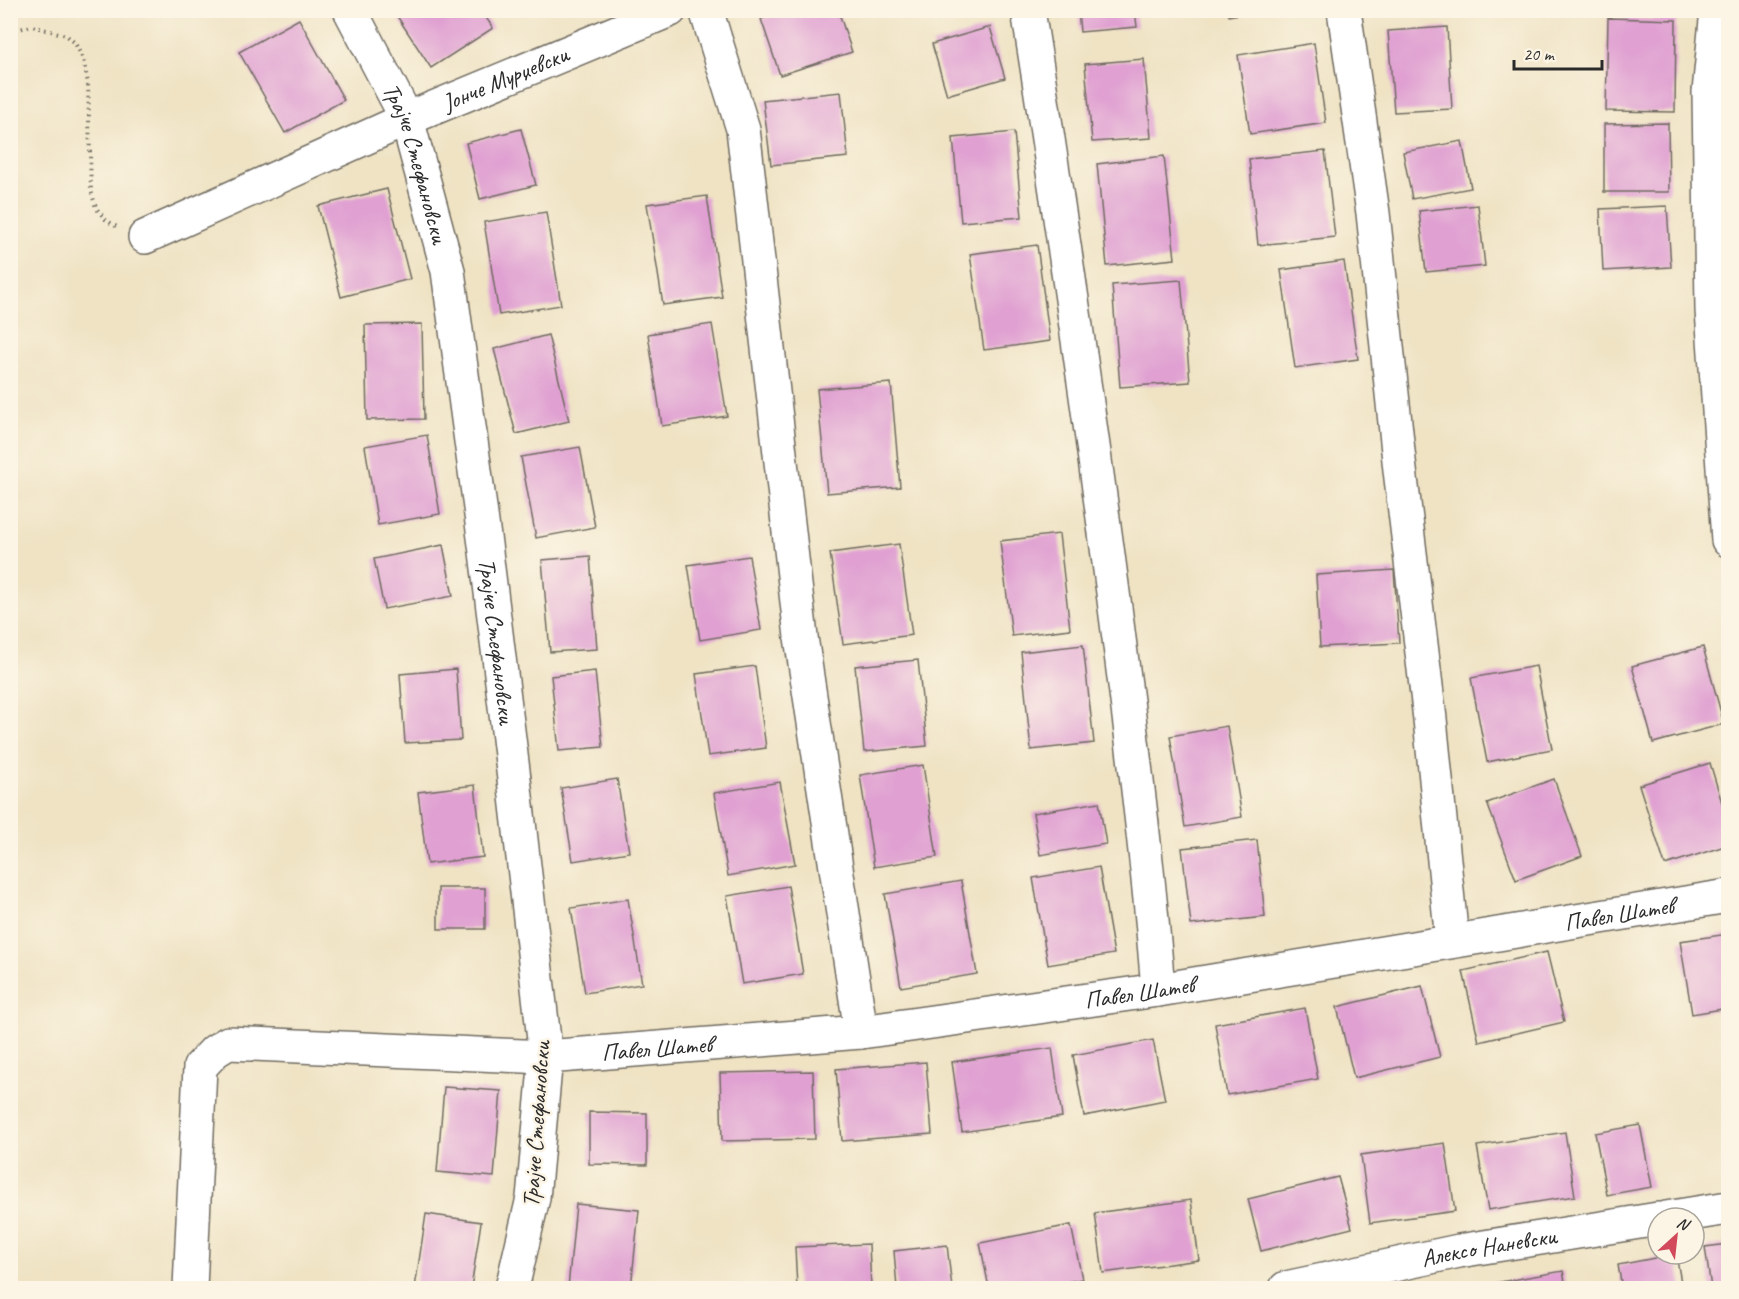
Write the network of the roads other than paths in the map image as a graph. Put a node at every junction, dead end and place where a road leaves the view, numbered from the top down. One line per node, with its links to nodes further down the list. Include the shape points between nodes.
1 (350, 10): 7 (street, Трајче Стефановски)
2 (670, 10): 7 (street, Јонче Мурџевски)
3 (706, 10): 13 (street, via 743,129 801,637)
4 (1028, 10): 12 (street, via 1101,505 1149,872)
5 (1344, 10): 11 (street, via 1374,225)
6 (1717, 10): 9 (street, via 1709,92 1712,299)
7 (407, 118): 8 (street, Јонче Мурџевски); 14 (street, Трајче Стефановски, via 448,271 513,768)
8 (145, 237)
9 (1728, 540)
10 (1728, 896): 11 (street, Павел Шатев)
11 (1452, 941): 12 (street, Павел Шатев)
12 (1158, 990): 13 (street, Павел Шатев)
13 (861, 1032): 14 (street, Павел Шатев)
14 (546, 1057): 18 (street, Павел Шатев, via 228,1043 214,1051 200,1066); 19 (street, Трајче Стефановски, via 533,1198)
15 (1728, 1208): 16 (street)
16 (1706, 1212)
17 (1646, 1221): 20 (street, Алексо Наневски, via 1459,1251)
18 (190, 1288)
19 (512, 1288)
20 (1286, 1288)

